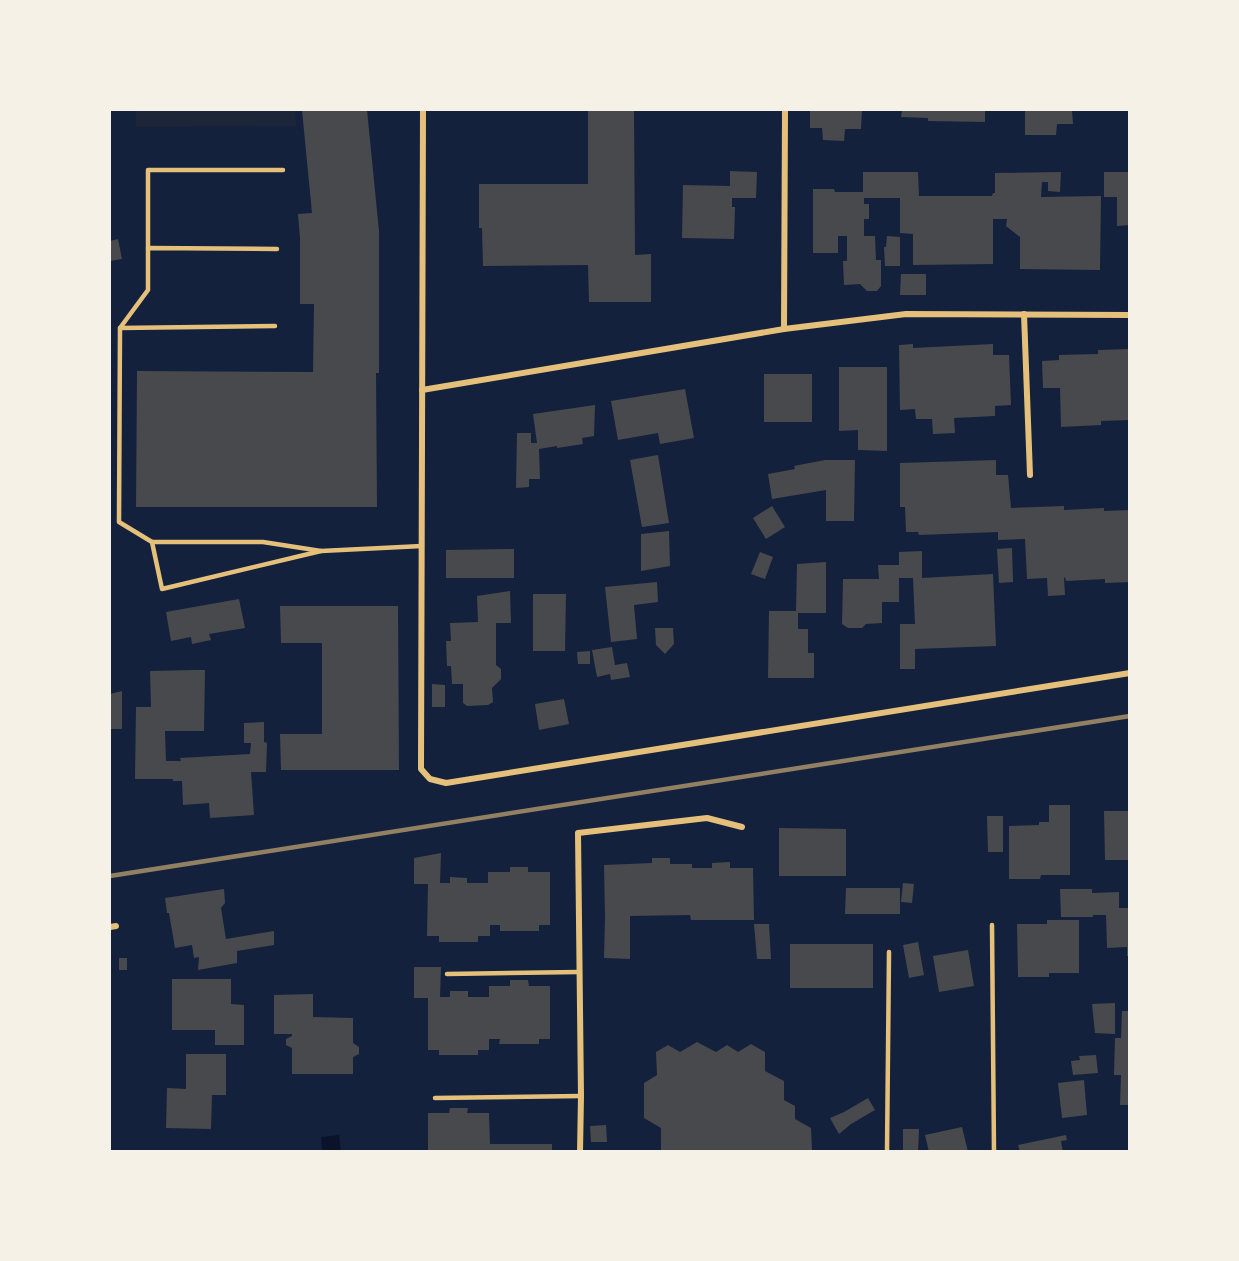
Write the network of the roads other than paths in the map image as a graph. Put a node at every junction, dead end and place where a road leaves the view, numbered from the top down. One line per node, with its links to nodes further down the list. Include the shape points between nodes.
1 (423, 110): 11 (street)
2 (785, 110): 10 (street)
3 (283, 170): 4 (lane, via 148,170)
4 (148, 248): 5 (lane); 9 (lane, via 148,290)
5 (277, 249)
6 (1024, 314): 7 (street); 10 (street, via 906,314); 12 (street)
7 (1130, 315)
8 (275, 326): 9 (lane)
9 (120, 328): 13 (lane, via 119,522)
10 (784, 329): 11 (street)
11 (422, 390): 14 (street)
12 (1030, 475)
13 (152, 542): 15 (lane, via 263,542); 15 (lane, via 162,589)
14 (422, 546): 15 (lane); 16 (street, via 421,769 430,779 446,783)
15 (321, 551)
16 (1130, 673)
17 (742, 827): 20 (street, via 707,818 578,833)
18 (992, 925): 26 (lane)
19 (889, 952): 25 (lane)
20 (579, 972): 21 (lane); 22 (street)
21 (447, 974)
22 (581, 1096): 23 (lane); 24 (street)
23 (435, 1098)
24 (580, 1152)
25 (887, 1152)
26 (994, 1152)

